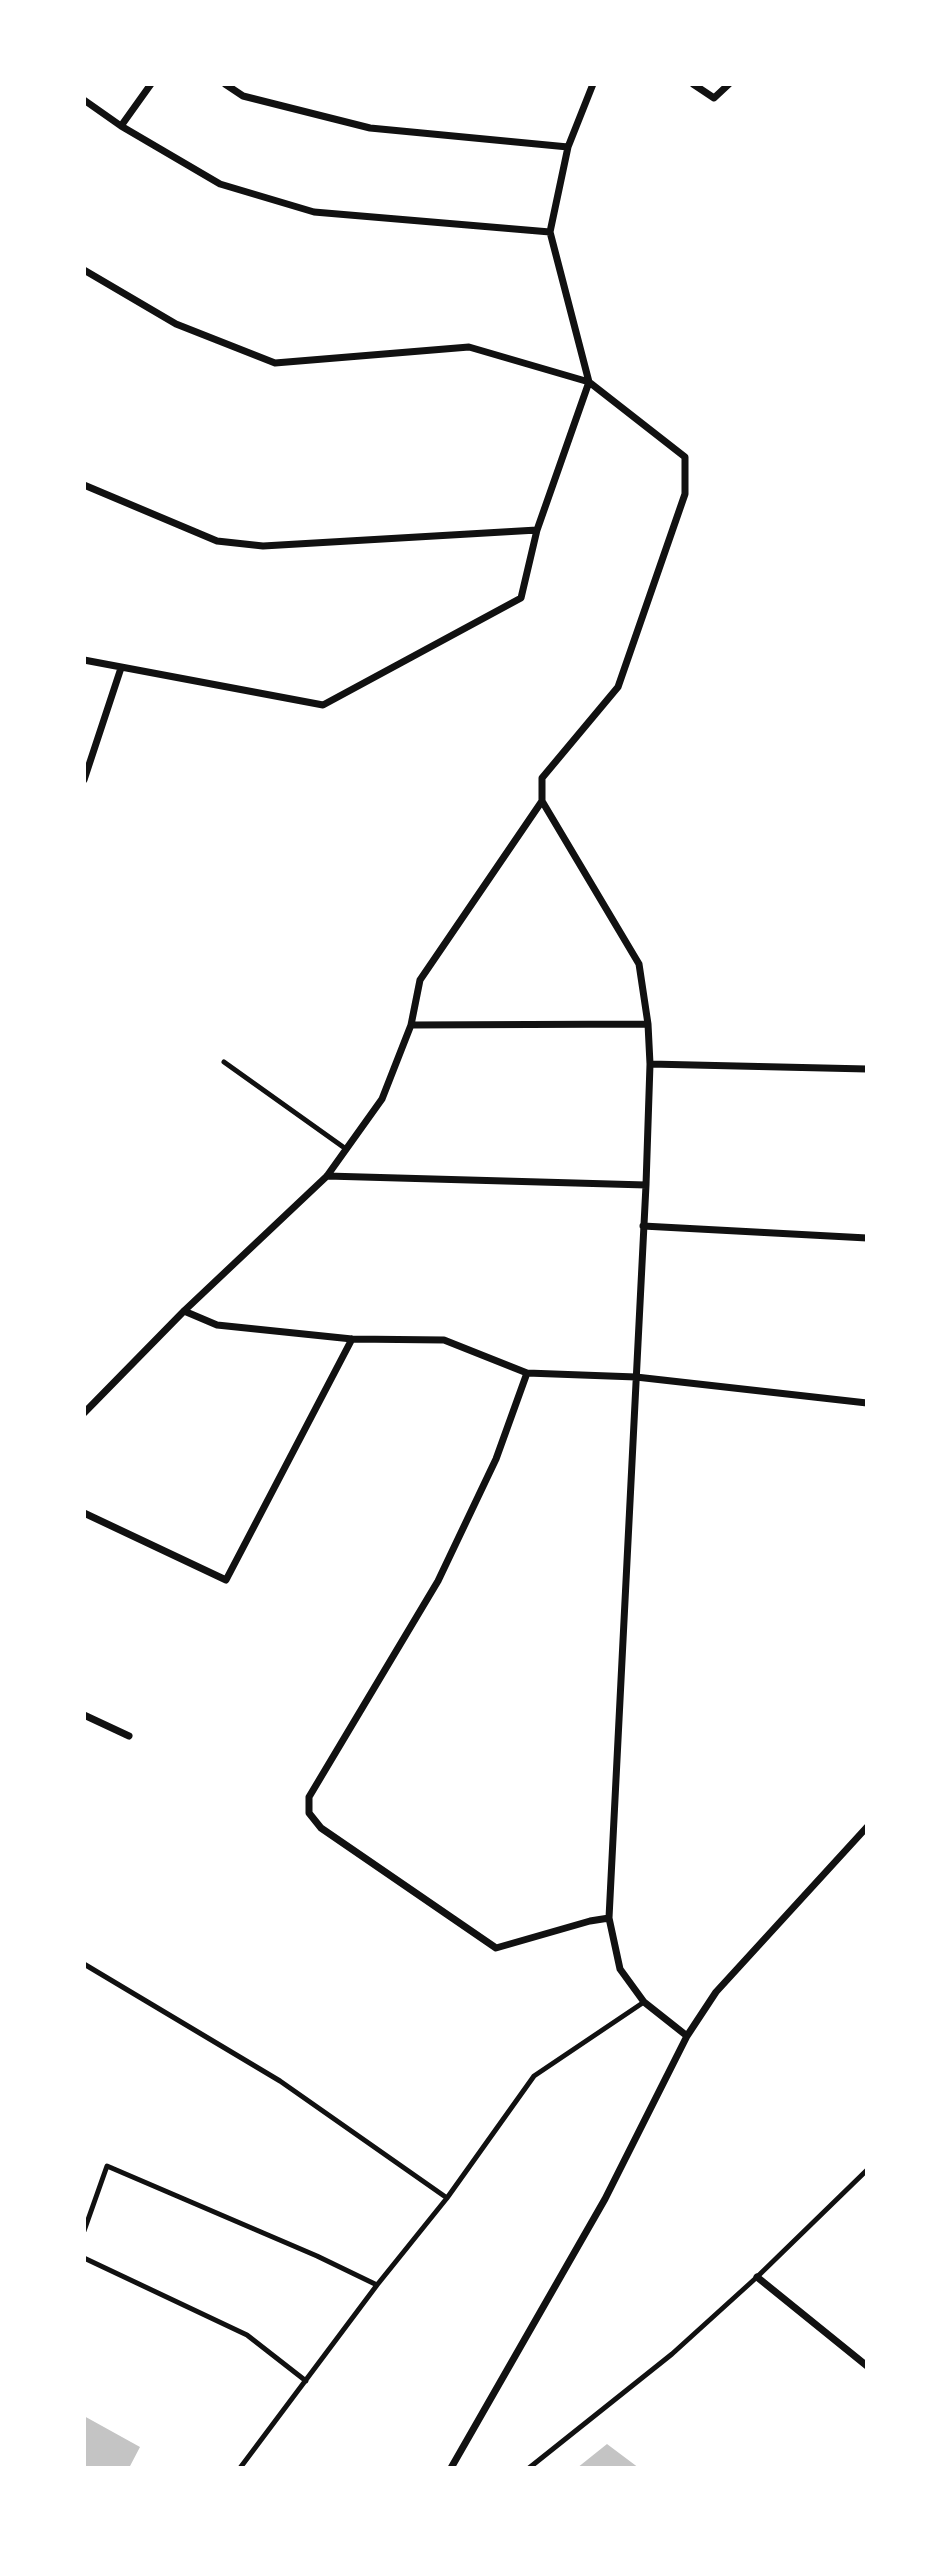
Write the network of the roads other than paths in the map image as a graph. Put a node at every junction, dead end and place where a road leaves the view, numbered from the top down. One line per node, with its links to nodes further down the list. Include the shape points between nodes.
1 (151, 84): 7 (street)
2 (225, 84): 8 (street, via 243,96 370,128)
3 (593, 84): 8 (street)
4 (693, 84): 5 (street, via 714,98)
5 (729, 84)
6 (84, 100): 7 (street)
7 (121, 126): 9 (street, via 220,184 314,212)
8 (568, 147): 9 (street)
9 (550, 232): 11 (street)
10 (84, 270): 11 (street, via 176,324 275,363 470,347)
11 (589, 382): 13 (street); 17 (street, via 685,457 685,494 618,687 542,778)
12 (84, 485): 13 (street, via 217,541 263,546)
13 (537, 530): 15 (street, via 521,598 323,705)
14 (84, 660): 15 (street)
15 (121, 668): 16 (street)
16 (84, 780)
17 (542, 802): 18 (street, via 639,964); 19 (street, via 420,980)
18 (648, 1024): 19 (street); 21 (street)
19 (411, 1025): 23 (street, via 382,1099)
20 (224, 1062): 23 (lane)
21 (650, 1064): 22 (street); 25 (street)
22 (867, 1069)
23 (346, 1149): 24 (street)
24 (327, 1176): 25 (street); 28 (street)
25 (646, 1185): 26 (street)
26 (643, 1226): 27 (street); 31 (street)
27 (867, 1238)
28 (184, 1311): 29 (street, via 217,1325); 33 (street)
29 (352, 1339): 30 (street, via 444,1340); 34 (street, via 226,1580)
30 (527, 1373): 31 (street); 38 (street, via 496,1460 438,1581 309,1797 309,1814 321,1828 496,1948)
31 (636, 1377): 32 (street); 38 (street)
32 (867, 1403)
33 (84, 1413)
34 (84, 1513)
35 (84, 1715): 36 (street)
36 (129, 1736)
37 (867, 1827): 41 (street, via 716,1992)
38 (609, 1918): 40 (street, via 620,1969)
39 (84, 1964): 43 (lane, via 280,2081)
40 (644, 2001): 41 (street); 43 (lane, via 534,2076)
41 (687, 2036): 51 (street, via 605,2199)
42 (867, 2170): 46 (lane)
43 (447, 2198): 47 (lane)
44 (84, 2231): 47 (lane, via 107,2166)
45 (84, 2258): 49 (lane, via 247,2334)
46 (757, 2277): 48 (street); 52 (lane, via 673,2354)
47 (377, 2285): 49 (lane)
48 (867, 2366)
49 (306, 2381): 50 (lane)
50 (240, 2468)
51 (451, 2468)
52 (529, 2468)

